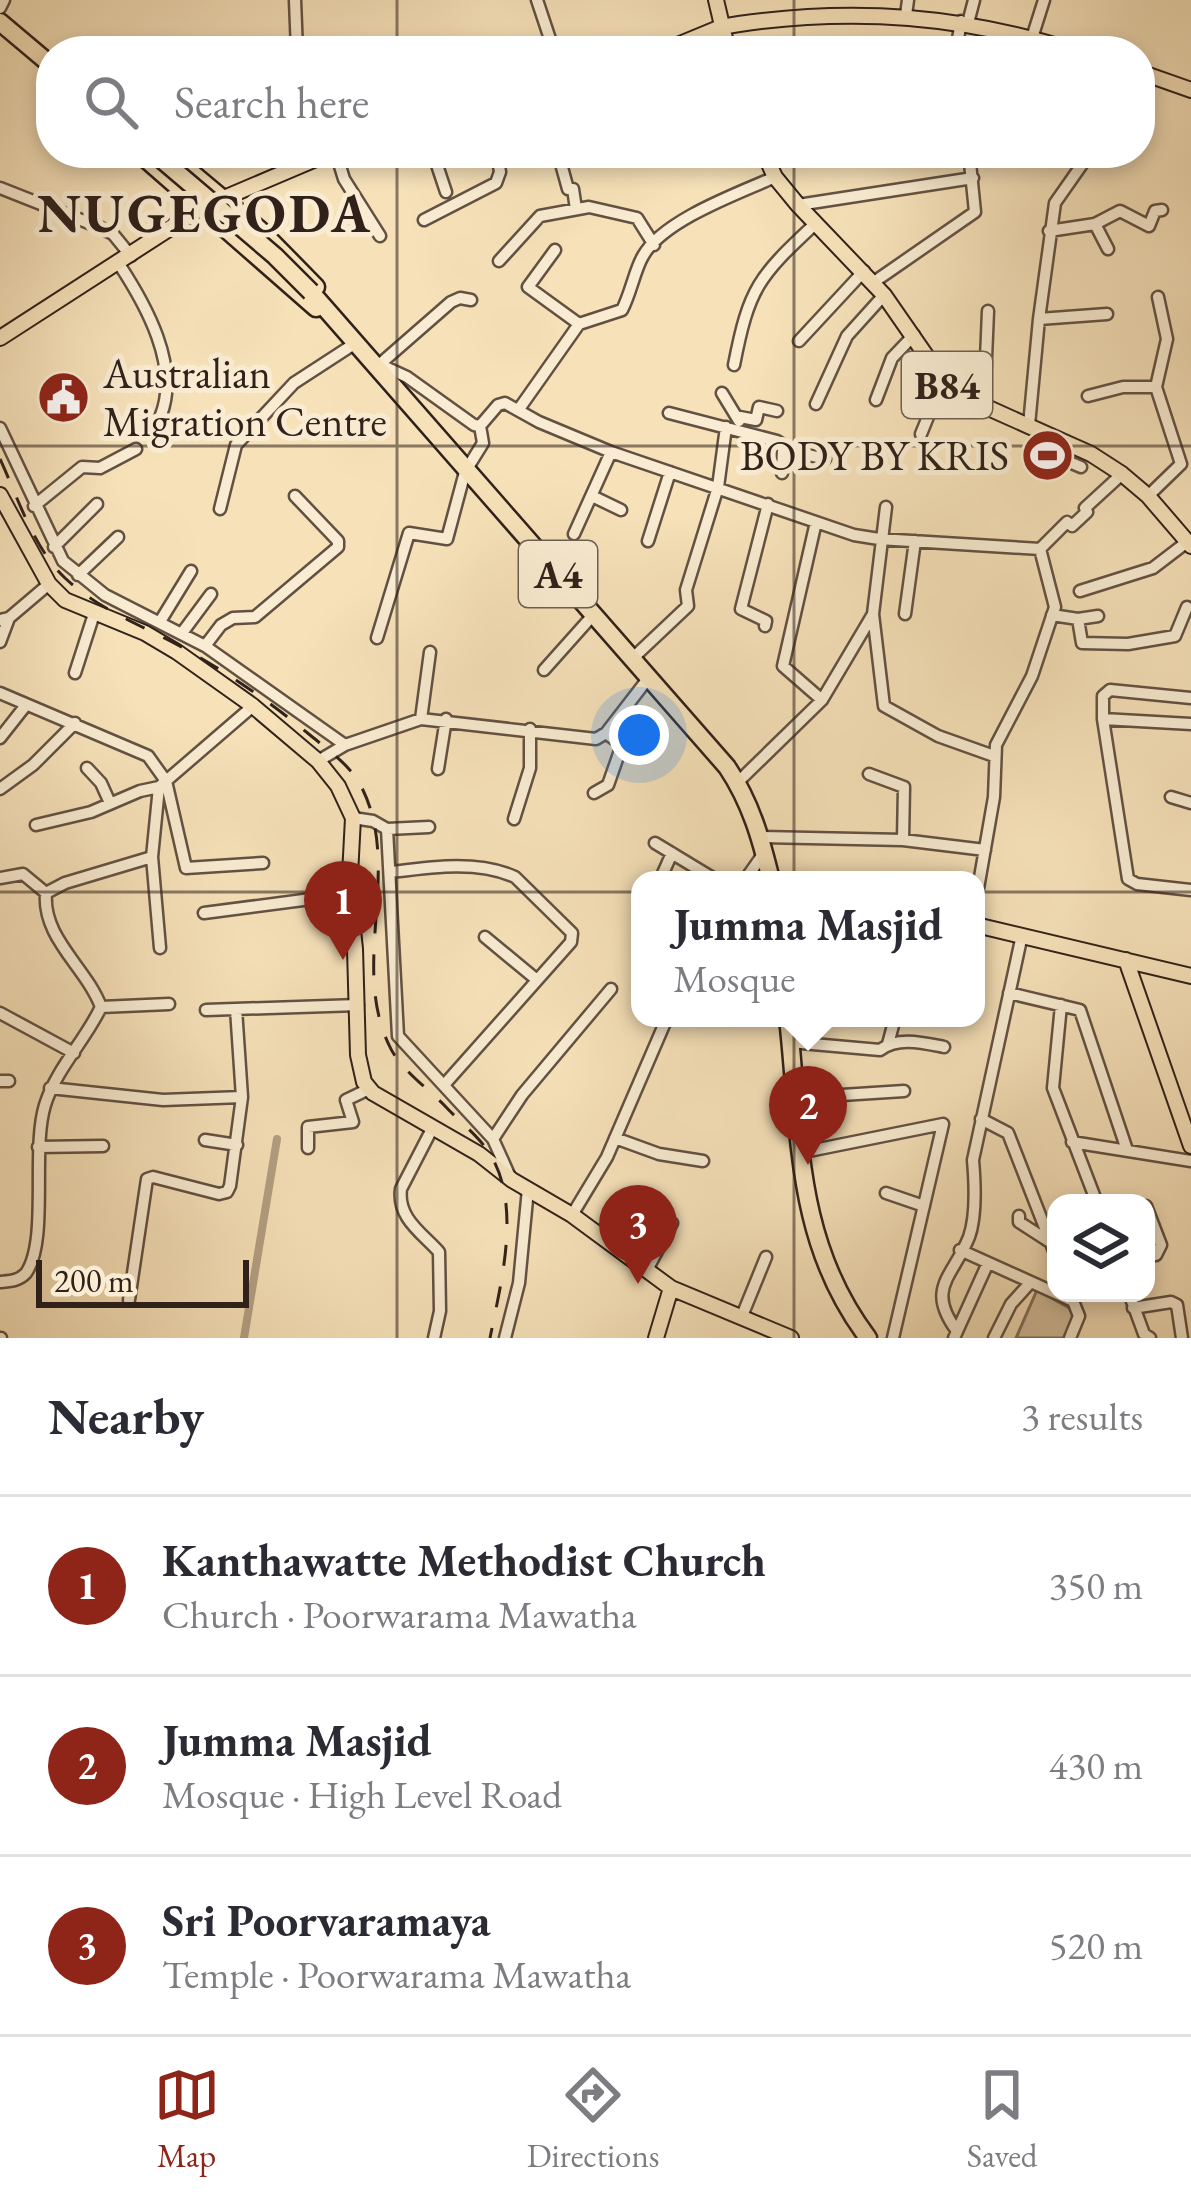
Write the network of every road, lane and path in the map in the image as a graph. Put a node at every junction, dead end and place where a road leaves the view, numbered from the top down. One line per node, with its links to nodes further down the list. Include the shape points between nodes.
1 (4, 0): 8 (street)
2 (295, 0): 12 (street)
3 (537, 0): 13 (street)
4 (716, 0): 11 (main road)
5 (974, 0): 10 (street)
6 (1044, 0): 18 (street)
7 (907, 7): 10 (main road); 11 (main road)
8 (0, 8)
9 (0, 22): 19 (highway)
10 (965, 22): 16 (street); 17 (main road)
11 (721, 27): 14 (main road); 15 (main road)
12 (297, 36)
13 (549, 36)
14 (699, 36)
15 (724, 36)
16 (961, 36)
17 (1024, 36)
18 (1033, 36)
19 (36, 53)
20 (1155, 80): 21 (main road)
21 (1191, 90)
22 (165, 168): 34 (highway, A4)
23 (172, 168): 58 (highway, A4, bridge, via 275,256)
24 (177, 168): 34 (highway, A4)
25 (294, 168): 38 (main road)
26 (339, 168): 47 (street)
27 (439, 168): 37 (street)
28 (499, 168): 43 (street, via 496,183)
29 (562, 168): 41 (street)
30 (771, 168): 33 (main road, B84)
31 (971, 168): 35 (street)
32 (1079, 168): 46 (street, via 1055,202)
33 (775, 177): 39 (main road, B84); 49 (street, via 694,211)
34 (183, 178): 38 (highway, A4); 40 (highway, A4)
35 (973, 178): 39 (street); 54 (street, via 975,212)
36 (0, 188): 52 (street, via 113,234)
37 (446, 192)
38 (225, 195): 40 (main road); 48 (highway, A4)
39 (798, 205): 44 (main road, B84)
40 (202, 207): 48 (highway, A4); 52 (main road)
41 (576, 209): 49 (street, via 638,218); 53 (street, via 540,216)
42 (1162, 211): 45 (street, via 1149,226 1120,211)
43 (424, 220)
44 (814, 224): 54 (main road, B84); 67 (street, via 766,269 748,304)
45 (1095, 224): 46 (street); 50 (street)
46 (1049, 231): 60 (street)
47 (380, 236)
48 (254, 237): 58 (highway, A4)
49 (654, 244): 61 (street, via 622,310)
50 (1108, 249)
51 (555, 250): 61 (street, via 528,287)
52 (125, 260): 63 (main road); 78 (street, via 165,371 169,392)
53 (500, 261)
54 (874, 283): 62 (main road, B84); 64 (street); 73 (street)
55 (1158, 297): 69 (street, via 1167,339)
56 (471, 300): 66 (street, via 451,302)
57 (988, 310): 74 (street)
58 (327, 314): 65 (highway, A4)
59 (1107, 314): 60 (street)
60 (1039, 319): 80 (street)
61 (580, 324): 75 (street)
62 (914, 335): 68 (main road, B84); 72 (street, via 892,358)
63 (0, 338)
64 (799, 341)
65 (353, 344): 66 (highway, A4); 101 (street, via 295,383 236,446)
66 (373, 362): 81 (street); 88 (highway, A4)
67 (734, 365)
68 (943, 380): 74 (main road, B84); 83 (street)
69 (1156, 387): 71 (street); 96 (street, via 1181,464)
70 (722, 393): 79 (street)
71 (1088, 396)
72 (876, 400)
73 (815, 404)
74 (984, 406): 80 (main road, B84)
75 (519, 409): 81 (street, via 498,405); 86 (street)
76 (669, 412): 79 (street)
77 (777, 412): 79 (street, via 759,407 756,420)
78 (160, 415)
79 (735, 425): 84 (street); 92 (street)
80 (1029, 425): 91 (main road, B84, via 1084,467)
81 (481, 426): 88 (street, via 483,442)
82 (0, 428): 99 (street)
83 (921, 434)
84 (778, 441): 87 (street); 90 (street)
85 (136, 449): 99 (street, via 100,469 82,467)
86 (610, 452): 89 (street); 95 (street)
87 (824, 459)
88 (465, 472): 119 (highway, A4); 129 (street, via 447,539 409,533)
89 (670, 472): 92 (street); 107 (street)
90 (782, 473)
91 (1122, 474): 96 (main road, B84); 111 (street)
92 (718, 487): 98 (street); 133 (street, via 688,606)
93 (0, 495): 114 (main road)
94 (295, 496): 131 (street, via 338,547 255,617 221,625)
95 (592, 496): 102 (street); 104 (street)
96 (1148, 496): 109 (main road, B84)
97 (97, 504): 110 (street)
98 (768, 505): 103 (street); 127 (street, via 741,609)
99 (34, 506): 110 (street)
100 (886, 507): 106 (street)
101 (220, 509)
102 (621, 510)
103 (816, 522): 106 (street); 139 (street, via 783,666)
104 (574, 534)
105 (118, 537): 113 (street)
106 (880, 538): 108 (street); 120 (street)
107 (648, 541)
108 (915, 541): 111 (street); 121 (street)
109 (1189, 544): 115 (street, via 1153,568)
110 (54, 548): 113 (street)
111 (1040, 549): 122 (street)
112 (191, 572): 126 (street)
113 (78, 575): 126 (street)
114 (49, 584): 118 (main road); 124 (street)
115 (1080, 591)
116 (211, 594): 128 (street)
117 (1187, 607): 125 (street, via 1175,636 1128,644 1082,643)
118 (94, 614): 135 (street); 141 (main road, via 145,633)
119 (595, 614): 133 (highway, A4); 134 (street)
120 (873, 614): 139 (street); 151 (street, via 884,706)
121 (905, 614)
122 (1052, 615): 125 (street); 151 (street)
123 (1098, 616): 125 (street)
124 (4, 619): 130 (street)
125 (1078, 619)
126 (161, 620): 128 (street)
127 (765, 626)
128 (182, 633): 131 (street)
129 (377, 638)
130 (0, 642)
131 (205, 646): 150 (street)
132 (430, 652): 143 (street)
133 (634, 657): 136 (highway, A4)
134 (544, 670)
135 (75, 673)
136 (650, 676): 148 (street); 156 (highway, A4)
137 (0, 693): 140 (street)
138 (1191, 698): 142 (street, via 1110,690)
139 (822, 700): 156 (street)
140 (26, 705): 145 (street); 149 (street)
141 (253, 706): 152 (main road); 157 (street)
142 (1103, 718): 146 (street); 182 (street, via 1128,879)
143 (422, 719): 144 (street); 150 (street)
144 (446, 719): 147 (street); 154 (street)
145 (75, 723): 157 (street, via 148,756); 158 (street)
146 (1191, 724)
147 (530, 729): 148 (street, via 584,740); 164 (street, via 530,768)
148 (606, 733): 159 (street, via 622,745 608,785)
149 (0, 738)
150 (345, 745): 152 (street)
151 (994, 756): 171 (street)
152 (318, 761): 163 (main road)
153 (87, 768): 161 (street)
154 (438, 769)
155 (869, 774): 168 (street, via 904,787)
156 (737, 783): 170 (highway, A4)
157 (163, 784): 161 (street); 173 (street); 174 (street, via 183,866)
158 (0, 789)
159 (594, 793)
160 (1172, 797): 162 (street)
161 (110, 803): 165 (street)
162 (1191, 803)
163 (353, 818): 167 (street); 184 (main road)
164 (514, 819)
165 (37, 825)
166 (429, 826): 167 (street)
167 (387, 829): 180 (street)
168 (903, 840): 170 (street); 171 (street)
169 (655, 843): 172 (street)
170 (764, 844): 177 (street); 178 (highway, A4)
171 (985, 850): 179 (street)
172 (672, 853): 175 (street); 176 (street)
173 (152, 857): 183 (street); 189 (street)
174 (263, 862)
175 (665, 871)
176 (701, 871)
177 (750, 871)
178 (769, 871)
179 (981, 871)
180 (392, 872): 192 (street, via 441,866 515,877 572,932); 210 (street, via 398,1036)
181 (0, 878): 183 (street, via 23,874)
182 (1191, 890)
183 (46, 893): 198 (street, via 47,920)
184 (349, 894): 185 (street); 196 (main road)
185 (204, 913)
186 (985, 927): 187 (main road)
187 (1022, 935): 190 (main road); 194 (street)
188 (485, 937): 192 (street)
189 (160, 948)
190 (1126, 960): 191 (main road); 224 (main road)
191 (1191, 976)
192 (537, 980): 210 (street)
193 (611, 989): 219 (street)
194 (1009, 993): 197 (street); 216 (street)
195 (169, 1004): 198 (street)
196 (358, 1005): 199 (street); 212 (main road, via 359,1069)
197 (1061, 1005): 221 (street, via 1053,1088); 227 (street, via 1085,1017)
198 (101, 1007): 209 (street)
199 (236, 1009): 200 (street); 214 (street)
200 (206, 1010)
201 (0, 1013): 209 (street)
202 (663, 1027): 218 (street)
203 (785, 1027): 263 (highway, via 809,1244 832,1299)
204 (786, 1027): 206 (highway)
205 (893, 1027): 207 (street)
206 (790, 1042): 207 (street, via 880,1050); 215 (highway)
207 (888, 1044): 208 (street)
208 (944, 1047)
209 (74, 1053): 211 (street)
210 (444, 1085): 219 (street)
211 (50, 1088): 214 (street, via 163,1100); 225 (street)
212 (369, 1088): 217 (main road); 226 (street, via 346,1100 353,1123 308,1126)
213 (904, 1091): 215 (street)
214 (242, 1097): 222 (street)
215 (795, 1098): 228 (highway)
216 (981, 1119): 240 (street, via 1008,1133); 243 (street, via 970,1235)
217 (433, 1127): 231 (main road); 259 (street, via 399,1201 439,1252)
218 (615, 1138): 229 (street); 237 (street)
219 (494, 1139): 231 (street)
220 (205, 1140): 222 (street)
221 (1072, 1142): 227 (street); 234 (street)
222 (237, 1145): 251 (street, via 226,1192 147,1179)
223 (103, 1146): 225 (street)
224 (1191, 1146)
225 (38, 1147): 247 (street, via 36,1248 26,1273)
226 (308, 1148)
227 (1127, 1150): 230 (street)
228 (804, 1152): 236 (street, via 940,1122); 263 (highway, via 826,1271)
229 (703, 1161)
230 (1191, 1161)
231 (512, 1180): 232 (main road)
232 (528, 1190): 237 (main road); 260 (street)
233 (886, 1193): 236 (street)
234 (1093, 1194)
235 (634, 1200): 241 (street)
236 (924, 1206): 264 (street)
237 (572, 1215): 241 (main road)
238 (1019, 1216): 242 (street)
239 (672, 1223): 246 (street)
240 (1047, 1232)
241 (606, 1240): 246 (main road)
242 (1047, 1240)
243 (960, 1250): 245 (street); 257 (street, via 941,1289)
244 (766, 1257): 255 (street)
245 (988, 1265): 248 (street); 257 (street)
246 (647, 1270): 249 (main road)
247 (0, 1282)
248 (1030, 1283): 250 (street); 265 (street)
249 (671, 1288): 255 (main road); 261 (main road)
250 (1047, 1289)
251 (129, 1300)
252 (1073, 1302): 266 (street, via 1079,1316)
253 (1131, 1302): 254 (street)
254 (1133, 1308): 258 (street); 267 (street, via 1171,1301)
255 (742, 1316): 256 (main road)
256 (764, 1332): 262 (main road)
257 (956, 1334)
258 (1145, 1336)
259 (434, 1338)
260 (505, 1338)
261 (656, 1338)
262 (791, 1338)
263 (863, 1338)
264 (892, 1338)
265 (994, 1338)
266 (1070, 1338)
267 (1182, 1338)

